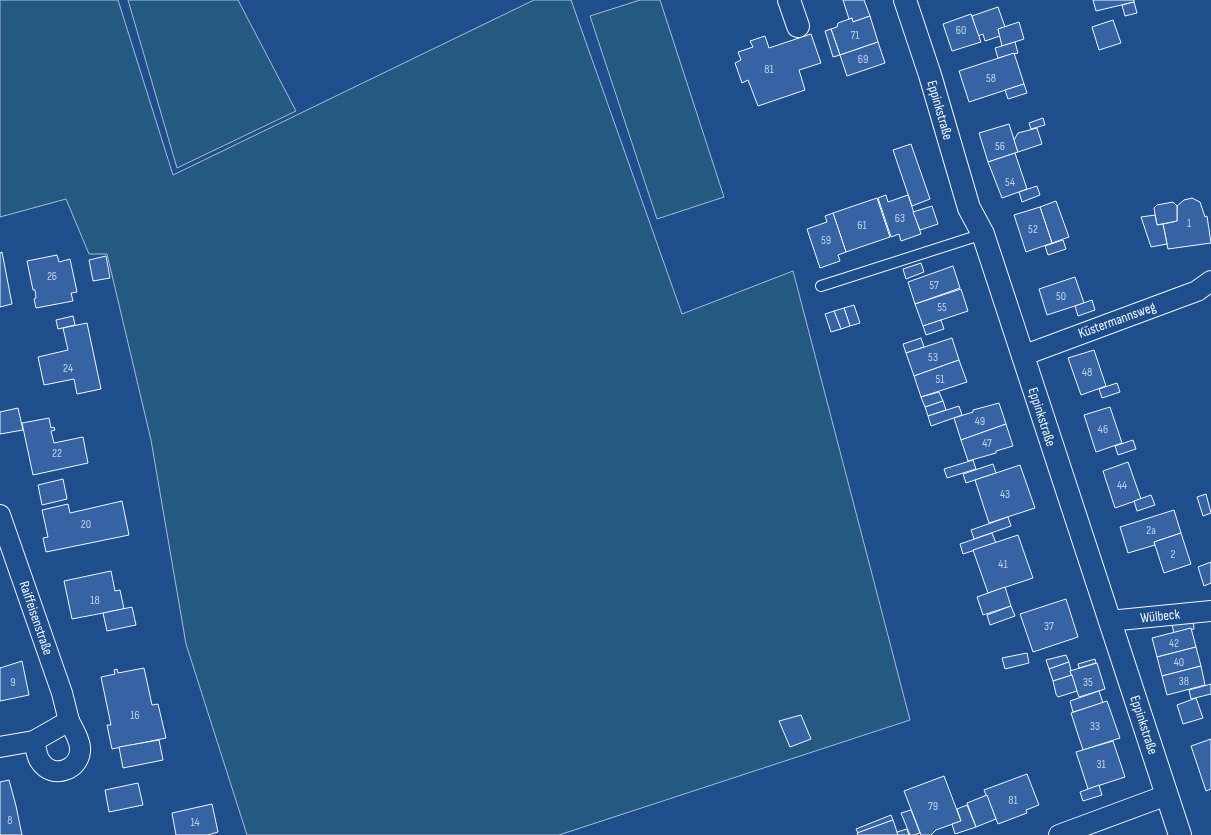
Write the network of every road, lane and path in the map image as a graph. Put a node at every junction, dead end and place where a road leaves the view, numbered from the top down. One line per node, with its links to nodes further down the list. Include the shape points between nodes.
1 (789, 0): 3 (street)
2 (905, 0): 4 (street, Eppinkstraße, via 930,74 969,208)
3 (798, 26)
4 (983, 234): 6 (lane); 7 (street, Eppinkstraße)
5 (1211, 281): 7 (street, Küstermannsweg, via 1197,291)
6 (821, 286)
7 (1022, 356): 10 (street, Eppinkstraße)
8 (0, 515): 11 (street, Raiffeisenstraße)
9 (1211, 611): 10 (street, Wülbeck)
10 (1109, 621): 14 (street, Eppinkstraße)
11 (70, 721): 12 (street); 12 (street, Raiffeisenstraße, via 80,748 77,760 69,769 57,771 45,767 38,757)
12 (34, 741): 13 (street)
13 (0, 747)
14 (1167, 795): 15 (street); 16 (street, Eppinkstraße)
15 (1059, 835)
16 (1180, 835)

